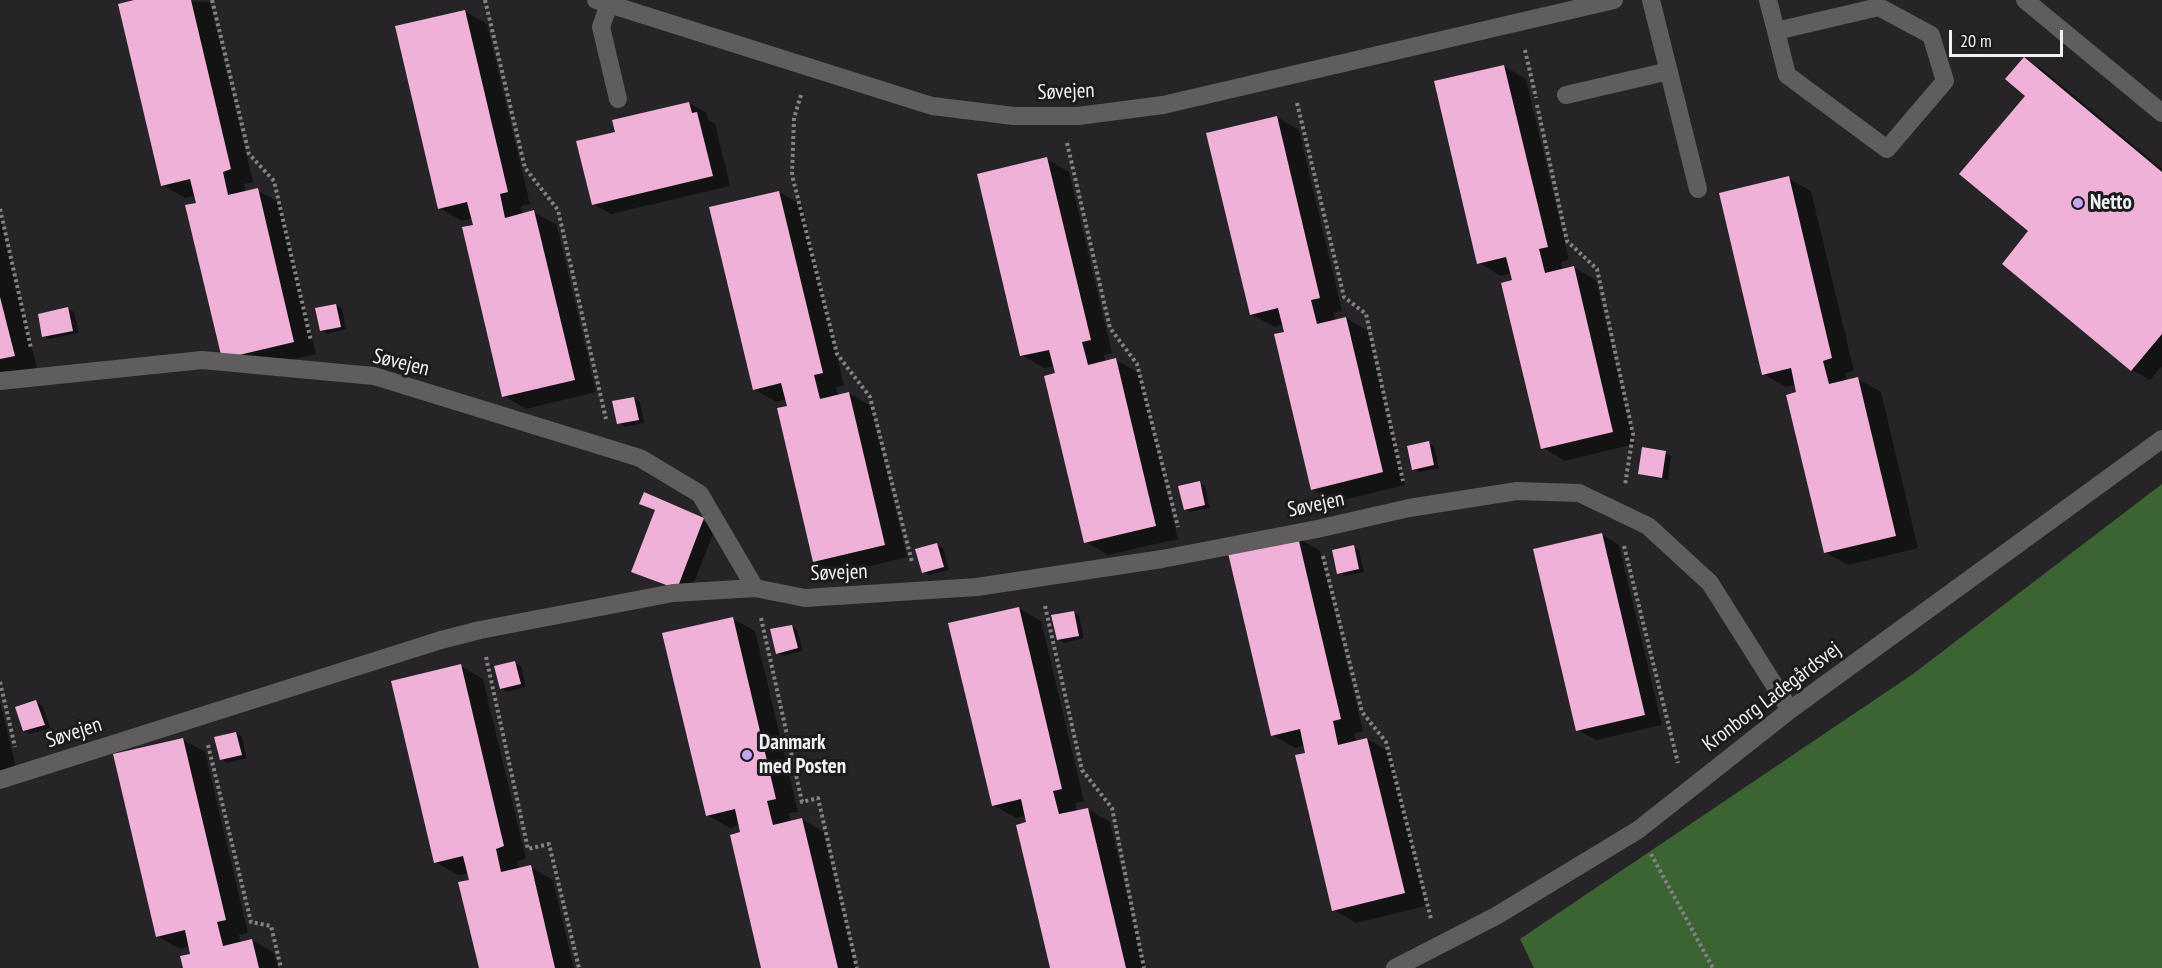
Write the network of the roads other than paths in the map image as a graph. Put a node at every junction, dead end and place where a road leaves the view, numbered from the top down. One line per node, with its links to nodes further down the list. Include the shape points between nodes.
1 (1614, 0): 5 (street, Søvejen, via 1163,105 1060,116 1014,116 932,106)
2 (1651, 0): 7 (street)
3 (1768, 0): 6 (street)
4 (2025, 0): 10 (street)
5 (603, 2): 9 (street, via 601,27)
6 (1776, 31): 6 (street, via 1879,7 1931,35 1946,81 1887,149 1787,75)
7 (1669, 70): 8 (street); 11 (street)
8 (1566, 94)
9 (618, 99)
10 (2162, 113)
11 (1698, 189)
12 (0, 381): 14 (street, Søvejen, via 202,360 374,376 640,458 700,494)
13 (2162, 439): 15 (street, Kronborg Ladegårdsvej)
14 (754, 588): 15 (street, Søvejen, via 805,598 920,592 1039,579 1317,529 1409,508 1517,491 1579,493 1648,526 1710,583); 16 (street, Søvejen, via 673,593 480,630)
15 (1790, 710): 17 (street, Kronborg Ladegårdsvej, via 1638,830 1496,916)
16 (0, 780)
17 (1395, 968)

